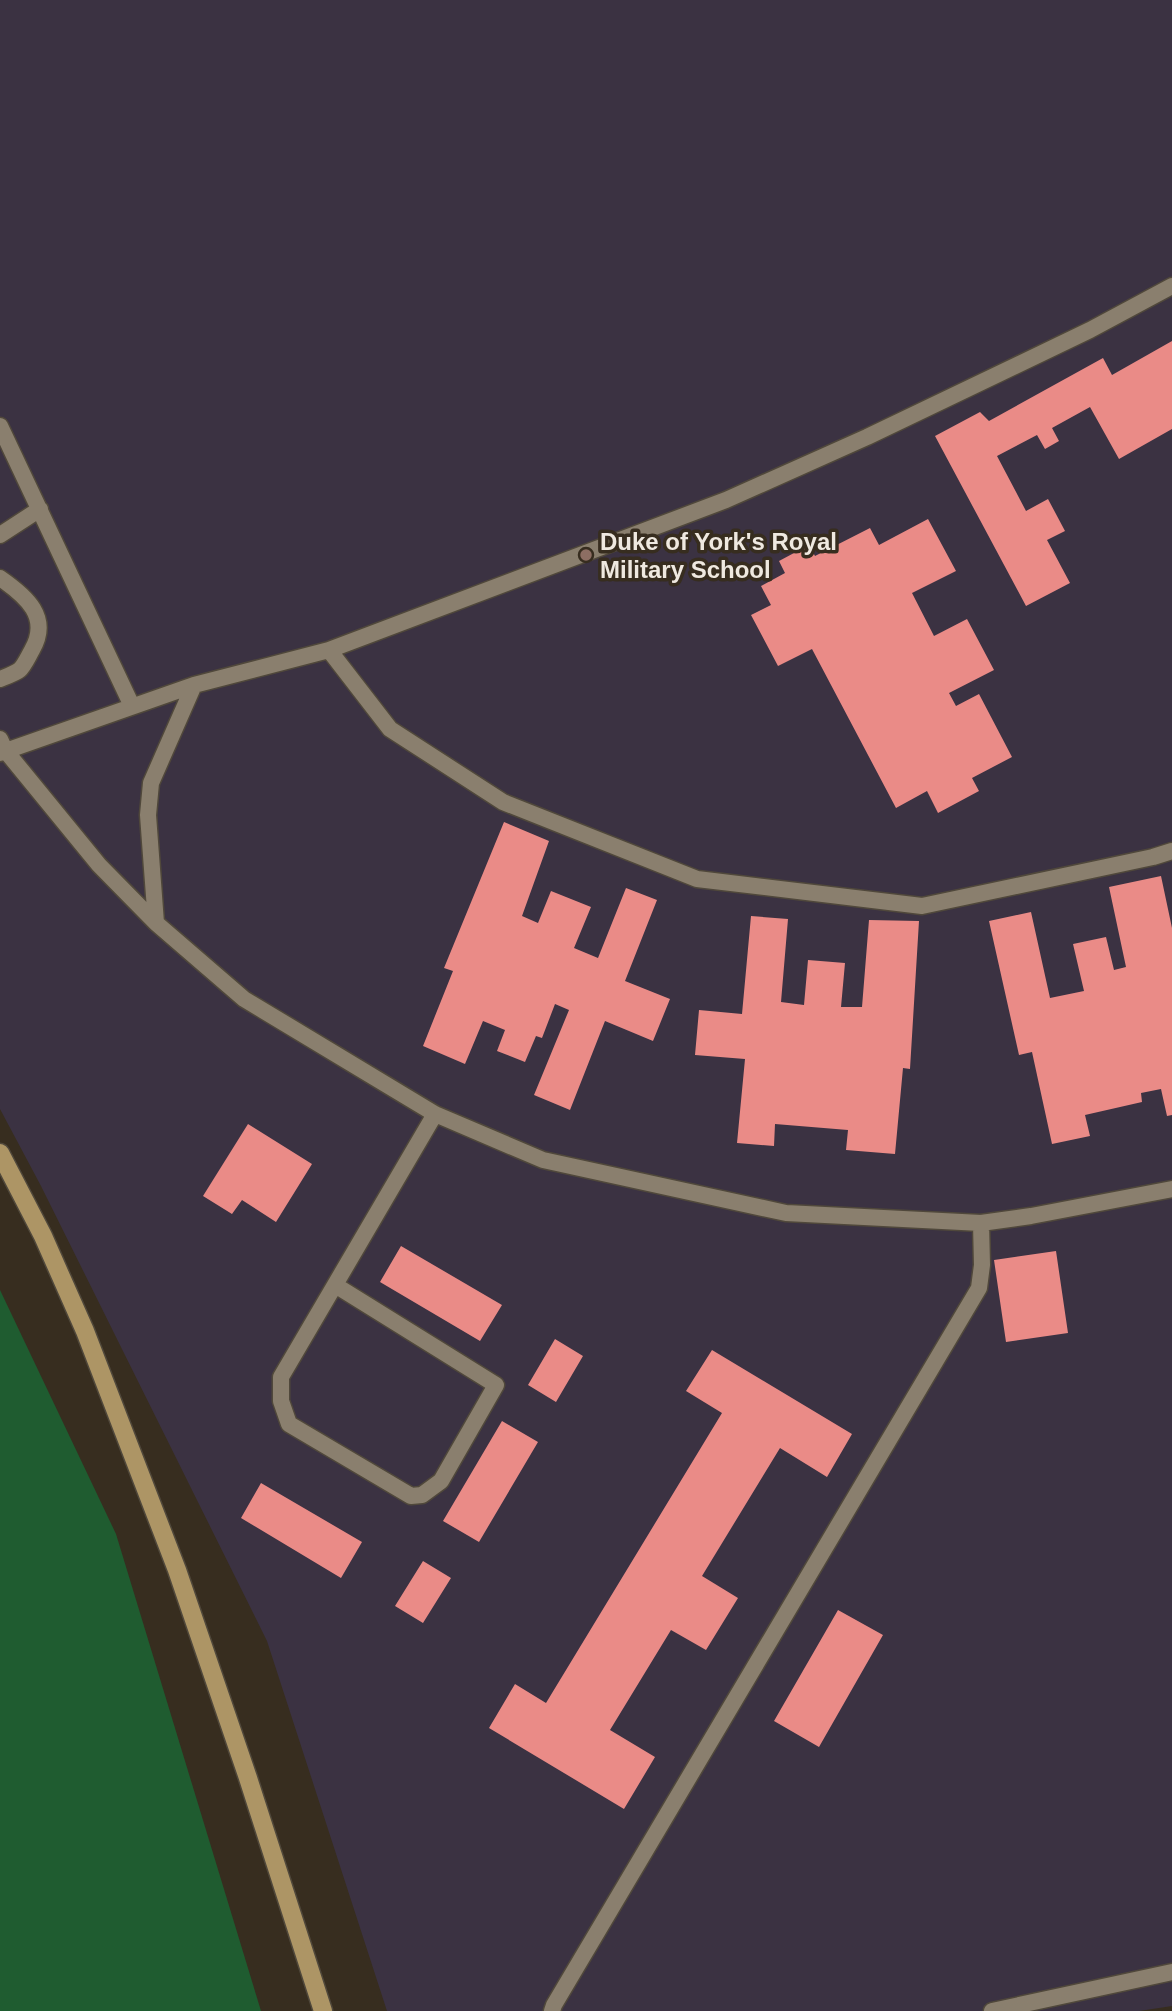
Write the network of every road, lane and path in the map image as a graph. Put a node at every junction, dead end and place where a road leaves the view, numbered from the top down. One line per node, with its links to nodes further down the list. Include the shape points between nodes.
1 (1172, 286): 6 (lane, via 1090,330 726,500)
2 (0, 426): 3 (lane)
3 (40, 509): 4 (lane); 9 (lane)
4 (0, 535)
5 (0, 578): 7 (lane, via 23,594 38,618 38,638 20,671)
6 (329, 650): 8 (lane); 11 (lane, via 390,729 503,802 697,879 922,906)
7 (0, 679)
8 (194, 685): 9 (lane); 12 (lane, via 151,783 148,815)
9 (132, 706): 10 (lane)
10 (2, 747): 12 (lane, via 99,865)
11 (1172, 851)
12 (156, 923): 13 (lane, via 244,999)
13 (435, 1114): 16 (lane, via 543,1160 786,1213); 17 (lane)
14 (0, 1153): 19 (main road, via 85,1331 172,1557)
15 (1172, 1189): 16 (lane)
16 (981, 1223): 20 (lane, via 979,1288)
17 (335, 1286): 17 (lane, via 281,1377 281,1401 289,1424 411,1496 422,1495 441,1481 496,1385)
18 (1172, 1972): 21 (lane)
19 (323, 2011)
20 (552, 2011)
21 (992, 2011)

